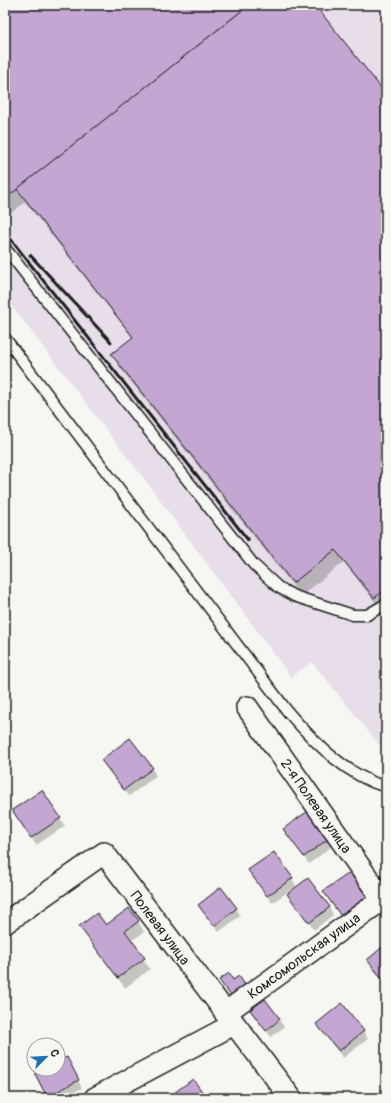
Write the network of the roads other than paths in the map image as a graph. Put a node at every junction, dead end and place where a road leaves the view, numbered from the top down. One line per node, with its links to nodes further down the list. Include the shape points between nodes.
1 (5, 248): 3 (lane, via 254,565 278,587 294,596 352,615 367,615)
2 (5, 338): 5 (lane, via 288,712 311,738 341,763 372,783)
3 (386, 604)
4 (247, 707): 6 (street, 2-я Полевая улица)
5 (386, 787)
6 (384, 901): 8 (street, Комсомольская улица)
7 (5, 923): 8 (street, Полевая улица, via 104,854)
8 (230, 1019): 9 (street, Комсомольская улица); 10 (street, Полевая улица)
9 (94, 1098)
10 (291, 1098)

